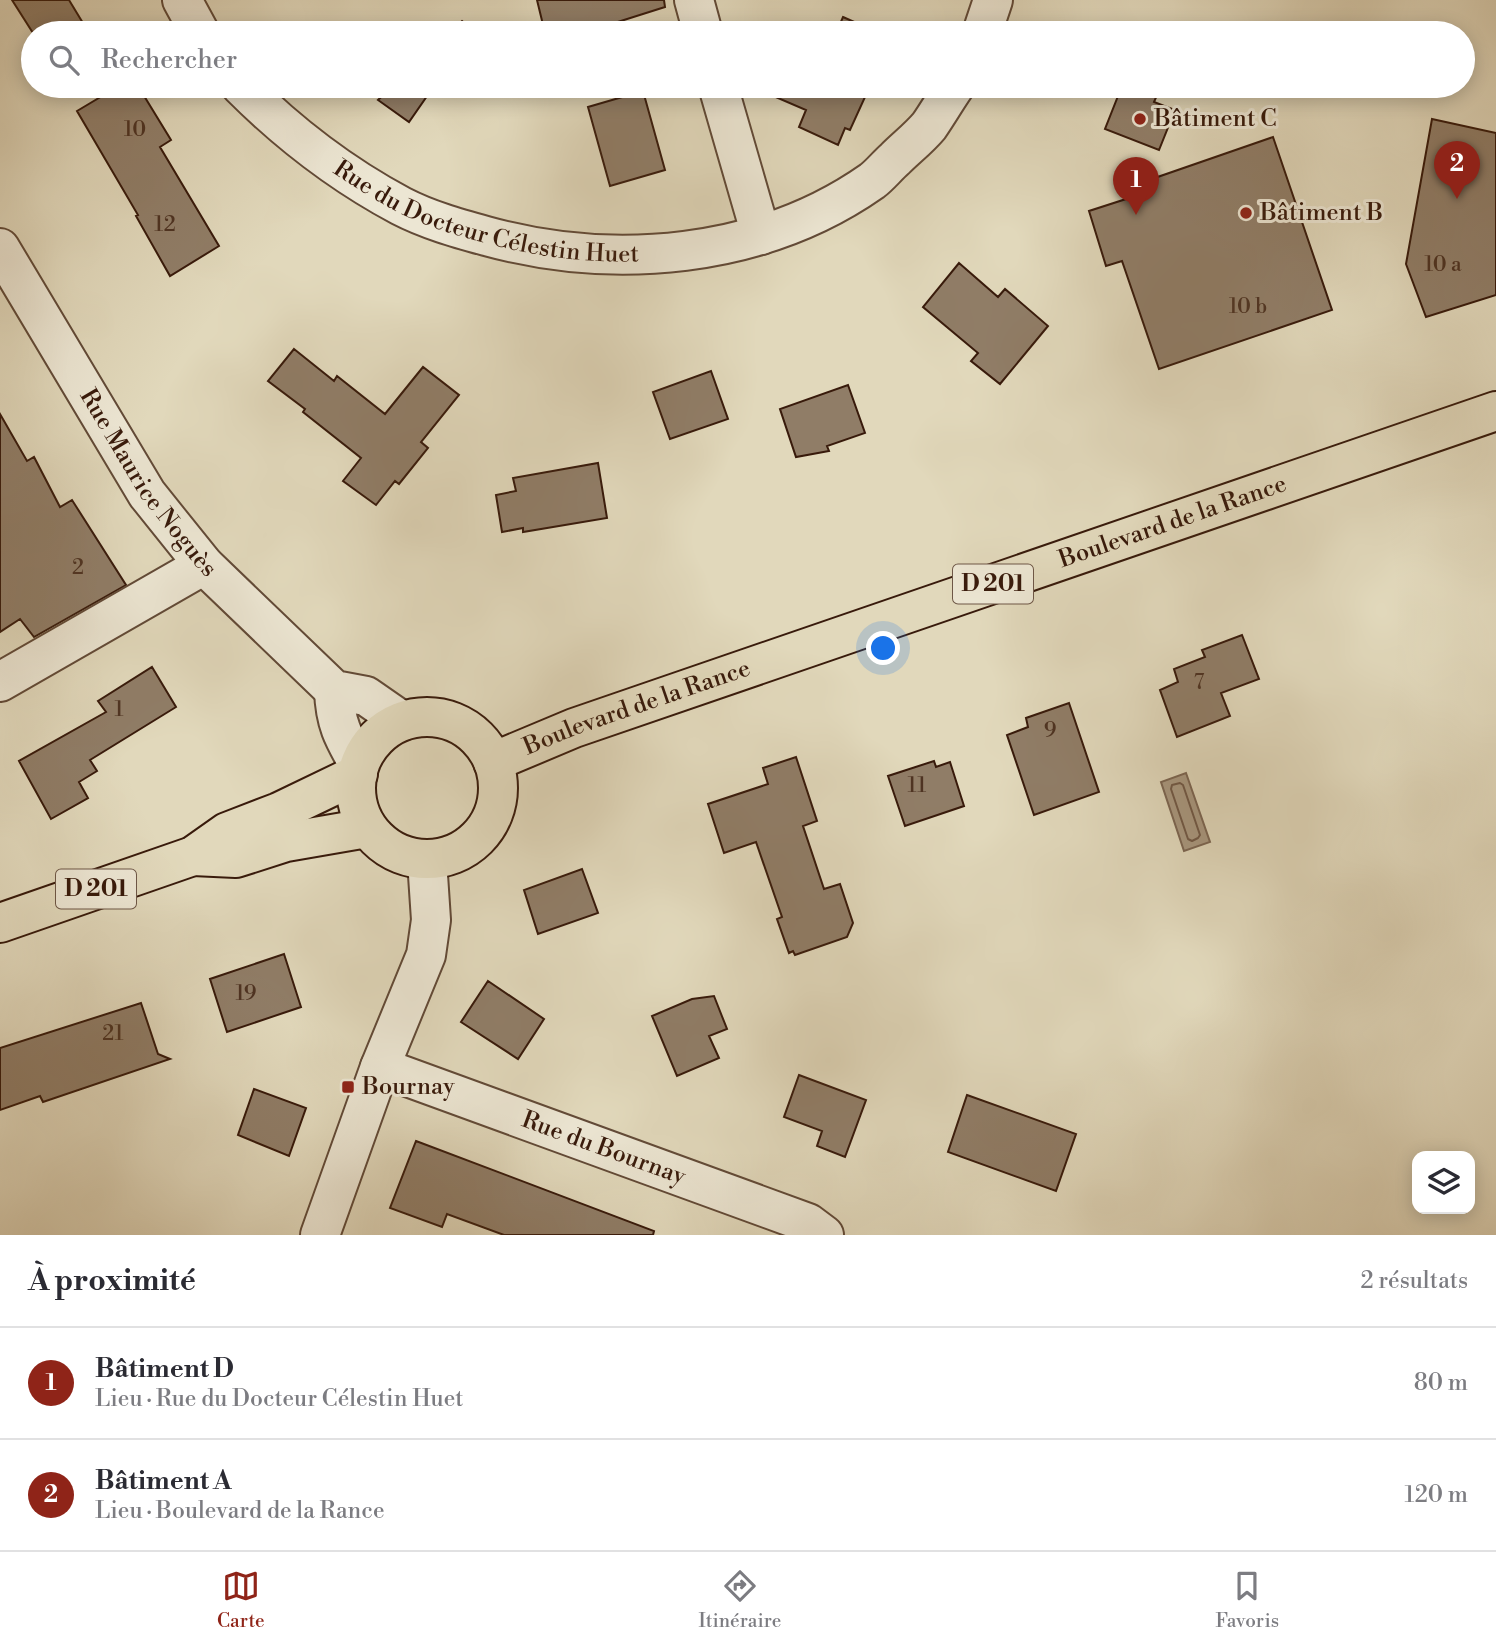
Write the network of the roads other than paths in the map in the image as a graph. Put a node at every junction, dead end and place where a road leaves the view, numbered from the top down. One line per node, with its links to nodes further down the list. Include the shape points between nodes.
1 (182, 0): 4 (street)
2 (694, 0): 5 (street)
3 (993, 0): 6 (street)
4 (193, 21)
5 (700, 21)
6 (986, 21)
7 (253, 98): 10 (street, Rue du Docteur Célestin Huet, via 325,160 403,206 451,227 520,245 595,256 671,253)
8 (721, 98): 10 (street)
9 (947, 98): 10 (street, Rue du Docteur Célestin Huet, via 927,128 873,181 815,214)
10 (761, 235)
11 (0, 248): 13 (street, Rue Maurice Noguès, via 147,494)
12 (1496, 411): 17 (main road, Boulevard de la Rance / D 201, via 574,728)
13 (204, 565): 14 (street); 15 (street, Rue Maurice Noguès)
14 (0, 682)
15 (334, 690): 16 (street, via 366,696); 18 (street, via 334,714)
16 (402, 721): 17 (main road, via 445,719 465,728 482,743); 18 (main road, via 369,746)
17 (493, 762): 21 (main road, via 498,784 486,828 470,845 450,856)
18 (358, 769): 19 (main road, via 357,804); 20 (main road, D 201, via 279,812 227,832)
19 (367, 828): 20 (main road, D 201, via 286,842 236,858); 21 (main road, via 404,856)
20 (193, 856): 22 (main road, D 201)
21 (427, 860): 23 (street, via 431,920 426,955)
22 (0, 923)
23 (380, 1067): 24 (street); 25 (street, Rue du Bournay, via 808,1223)
24 (320, 1235)
25 (824, 1235)

